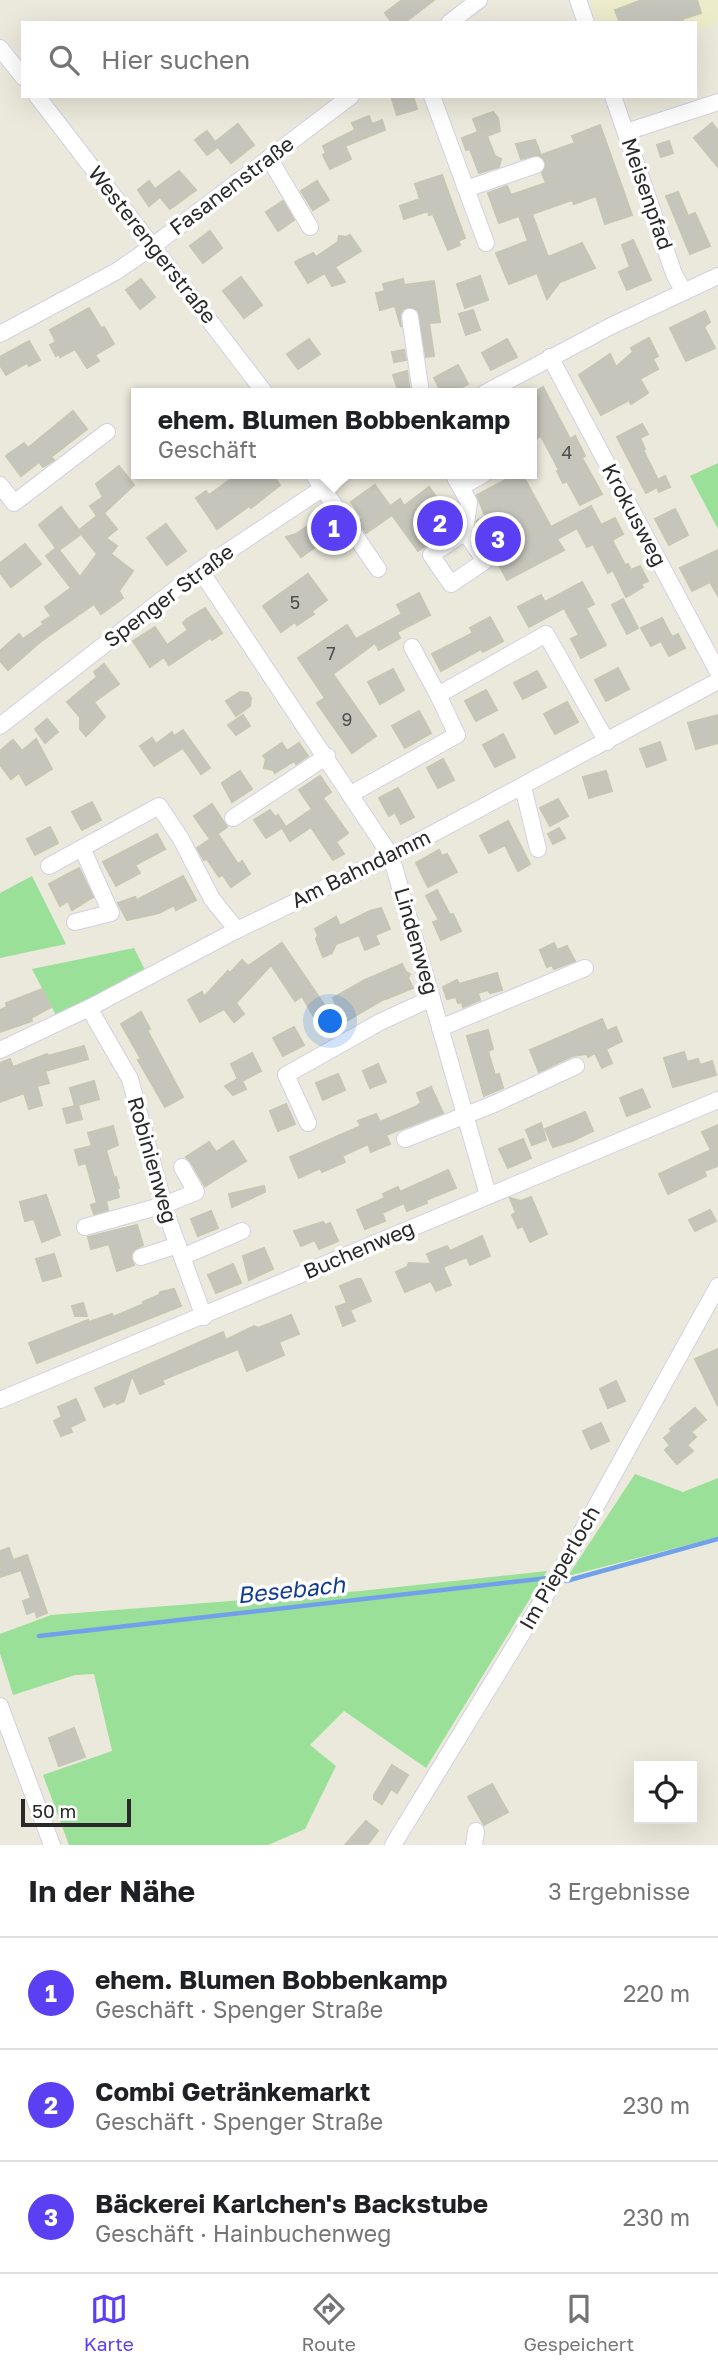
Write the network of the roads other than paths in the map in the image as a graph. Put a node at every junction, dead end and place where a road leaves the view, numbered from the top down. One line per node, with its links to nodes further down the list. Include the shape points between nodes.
1 (479, 0): 3 (street)
2 (578, 0): 4 (street)
3 (452, 21)
4 (585, 21)
5 (0, 48): 6 (street)
6 (21, 74)
7 (39, 98): 18 (street, Westerengerstraße)
8 (348, 98): 13 (street, Fasanenstraße)
9 (433, 98): 15 (street)
10 (614, 98): 12 (street, Meisenpfad)
11 (718, 102): 12 (street)
12 (626, 132): 20 (street, Meisenpfad)
13 (269, 158): 16 (street); 18 (street, Fasanenstraße)
14 (536, 166): 15 (street)
15 (466, 189): 17 (street)
16 (310, 227)
17 (485, 243)
18 (153, 246): 22 (street, Fasanenstraße, via 117,271); 24 (street, Westerengerstraße)
19 (718, 276): 20 (street)
20 (683, 290): 23 (street)
21 (410, 317): 25 (street)
22 (0, 334)
23 (550, 357): 26 (street); 35 (street, Krokusweg)
24 (261, 388)
25 (420, 388)
26 (494, 388)
27 (107, 432): 30 (street, via 13,503)
28 (457, 480): 31 (street, via 470,502)
29 (318, 481): 32 (street); 33 (street, Spenger Straße)
30 (0, 485)
31 (465, 532)
32 (378, 569)
33 (200, 570): 38 (street, Spenger Straße); 40 (street, Lindenweg)
34 (412, 647): 37 (street)
35 (718, 672)
36 (718, 681): 39 (street, Am Bahndamm)
37 (438, 695): 39 (street, via 546,634); 42 (street, via 457,735)
38 (0, 726)
39 (607, 742): 41 (street, Am Bahndamm)
40 (327, 757): 42 (street, Lindenweg); 43 (street)
41 (523, 787): 45 (street); 46 (street, Am Bahndamm)
42 (351, 794): 46 (street, Lindenweg)
43 (233, 818)
44 (82, 848): 47 (street); 48 (street, via 111,913); 49 (street, via 159,806 212,899)
45 (538, 849)
46 (391, 856): 49 (street, Am Bahndamm); 51 (street, Lindenweg)
47 (49, 866)
48 (75, 922)
49 (237, 930): 52 (street, Am Bahndamm)
50 (585, 968): 53 (street)
51 (432, 998): 53 (street, Lindenweg); 58 (street, via 286,1075)
52 (89, 1008): 54 (street, Am Bahndamm); 62 (street, Robinienweg, via 130,1079)
53 (440, 1028): 57 (street, Lindenweg)
54 (0, 1050)
55 (576, 1066): 57 (street)
56 (718, 1100): 61 (street, Buchenweg)
57 (463, 1114): 59 (street); 61 (street, Lindenweg)
58 (308, 1123)
59 (405, 1139)
60 (182, 1167): 62 (street, via 196,1192)
61 (488, 1195): 68 (street, Buchenweg)
62 (164, 1205): 63 (street); 65 (street, Robinienweg)
63 (85, 1227)
64 (242, 1231): 65 (street)
65 (180, 1251): 66 (street); 68 (street, Robinienweg)
66 (141, 1257)
67 (718, 1286): 72 (street, Im Pieperloch, via 559,1573)
68 (204, 1317): 69 (street, Buchenweg)
69 (0, 1400)
70 (0, 1706): 71 (street)
71 (52, 1845)
72 (393, 1845)

